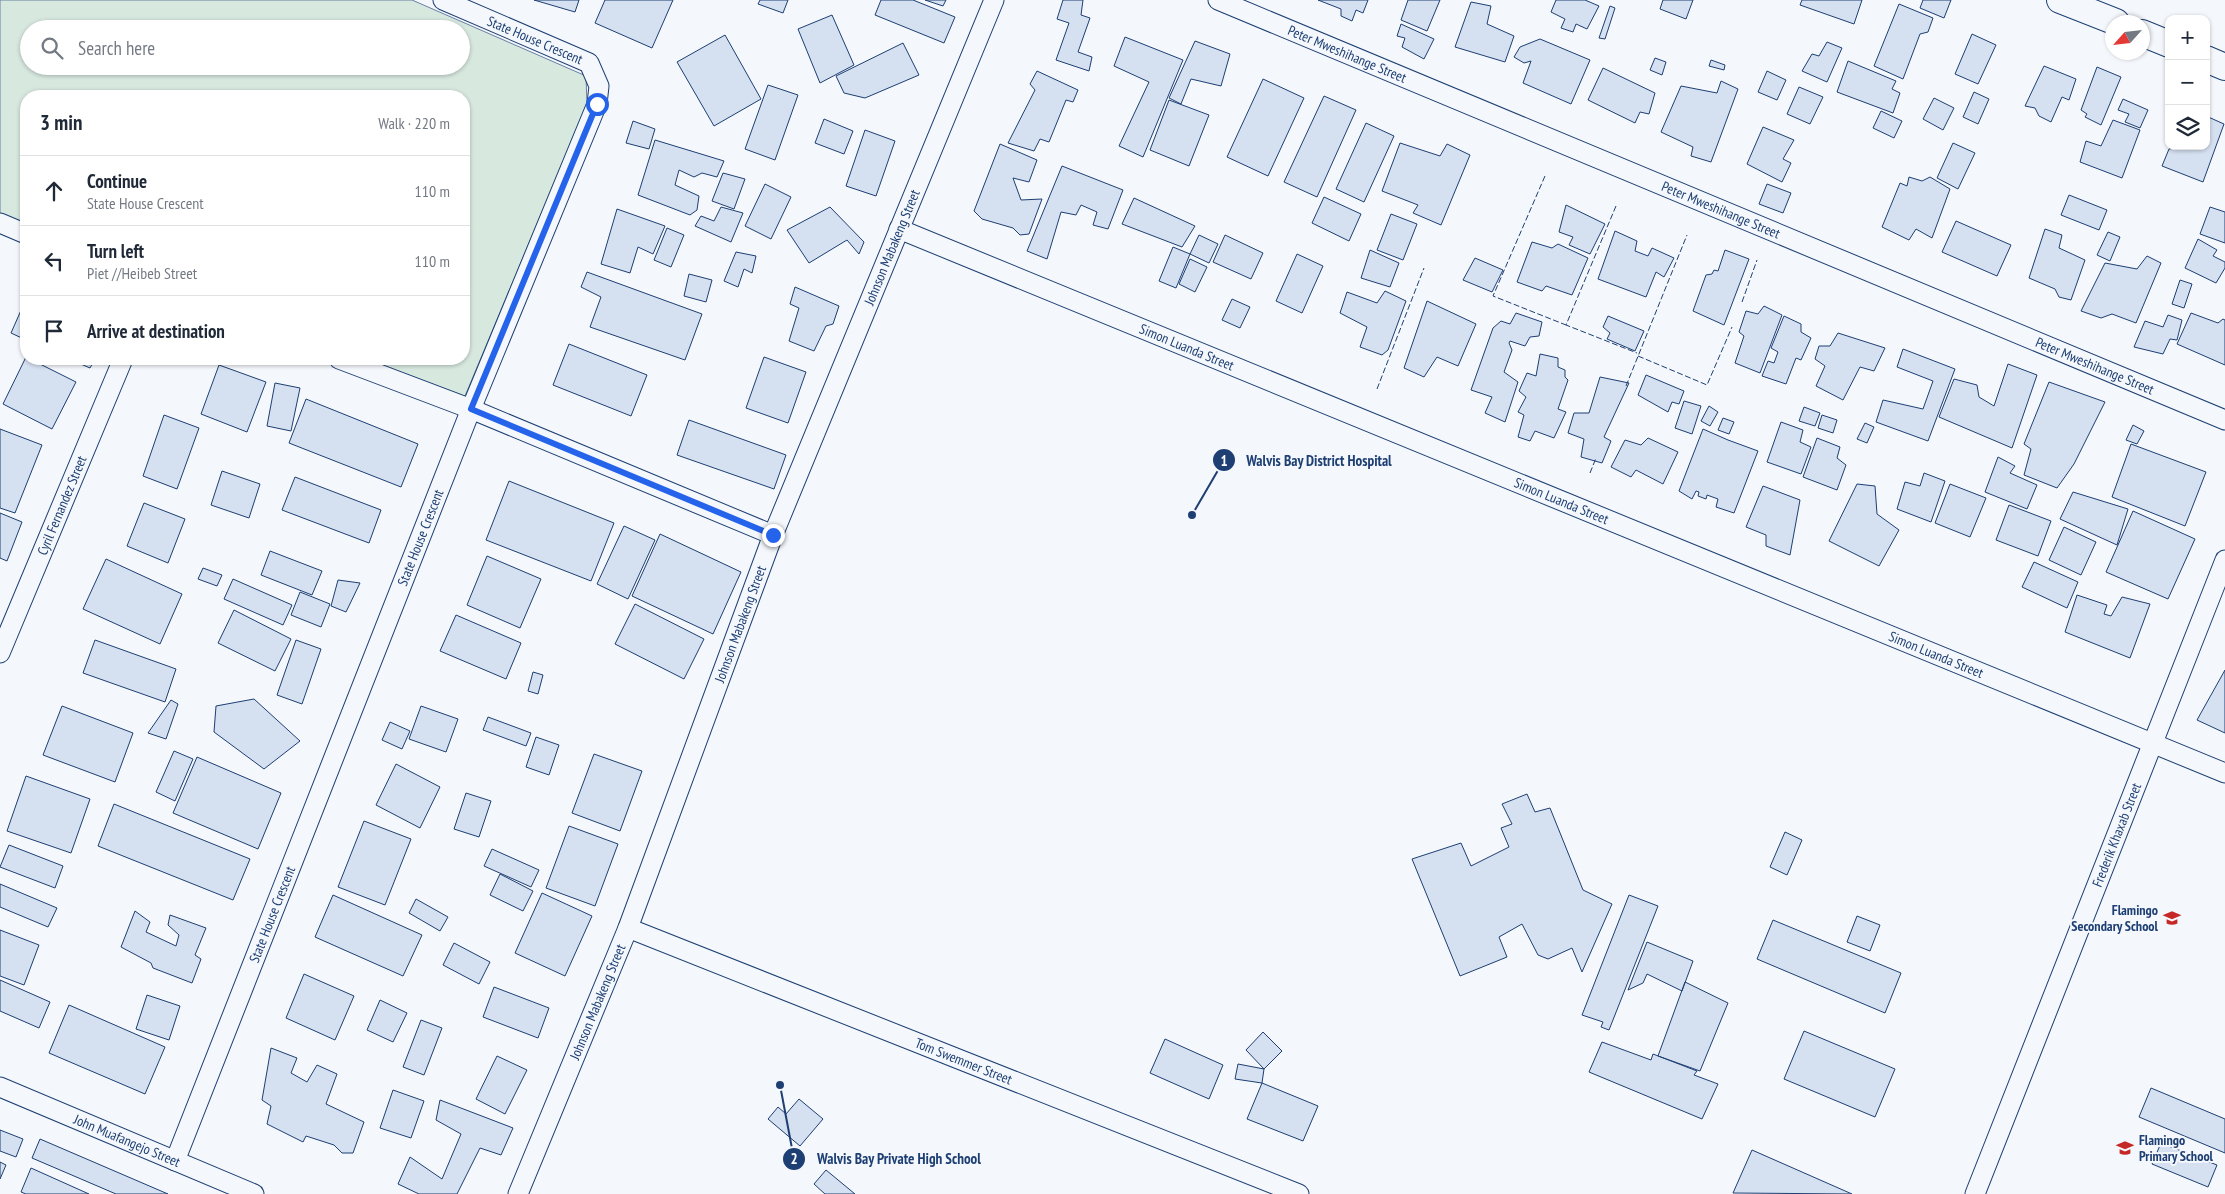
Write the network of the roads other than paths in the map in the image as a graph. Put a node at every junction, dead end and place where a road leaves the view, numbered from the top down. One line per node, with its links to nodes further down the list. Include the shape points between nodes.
1 (443, 0): 15 (street, State House Crescent, via 589,63 599,86 597,104)
2 (994, 0): 11 (street, Johnson Mabakeng Street)
3 (1218, 0): 16 (street, Peter Mweshihange Street)
4 (2060, 0): 5 (main road)
5 (2105, 18)
6 (2150, 37): 7 (main road)
7 (2165, 43)
8 (2210, 61): 9 (main road)
9 (2225, 67)
10 (0, 223): 12 (street)
11 (899, 229): 17 (street, Johnson Mabakeng Street); 20 (street, Simon Luanda Street)
12 (20, 231)
13 (120, 365): 19 (street, Cyril Fernandez Street)
14 (355, 365): 15 (street)
15 (471, 409): 17 (street); 24 (street, State House Crescent)
16 (2225, 420)
17 (773, 535): 22 (street, Johnson Mabakeng Street)
18 (2225, 560): 20 (street, Frederik Khaxab Street)
19 (0, 653)
20 (2153, 743): 21 (street, Simon Luanda Street); 28 (street, Frederik Khaxab Street)
21 (2225, 773)
22 (628, 928): 26 (street, Johnson Mabakeng Street); 27 (street, Tom Swemmer Street)
23 (0, 1087): 24 (street, John Muafangejo Street)
24 (174, 1160): 25 (street, John Muafangejo Street)
25 (254, 1194)
26 (518, 1194)
27 (1299, 1194)
28 (1975, 1194)

